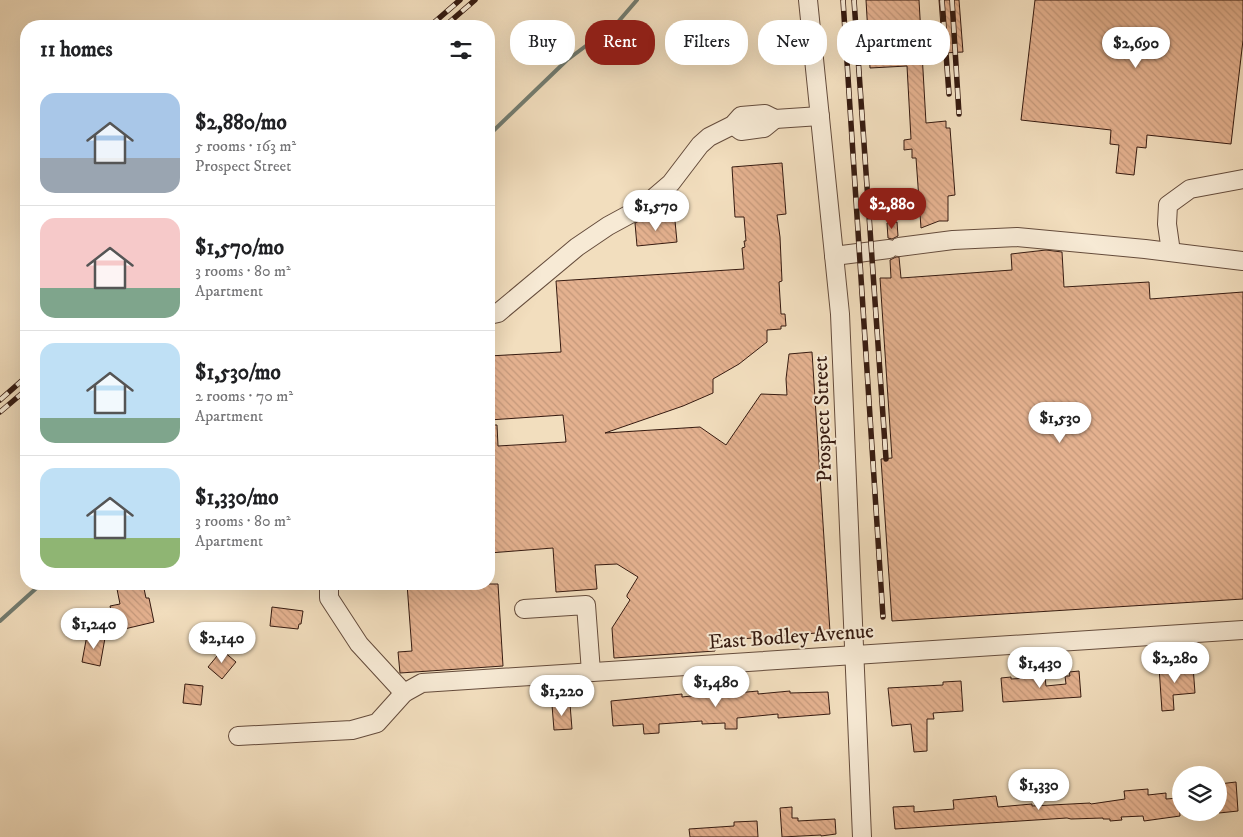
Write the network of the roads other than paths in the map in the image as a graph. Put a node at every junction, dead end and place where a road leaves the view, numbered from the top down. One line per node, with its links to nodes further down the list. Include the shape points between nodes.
1 (808, 0): 2 (street, Prospect Street)
2 (820, 116): 5 (street, Prospect Street); 7 (street, via 775,119 764,128 741,131 733,125 709,137 671,183 643,207 577,247)
3 (1243, 179): 4 (street, via 1190,189 1168,205)
4 (1171, 252): 5 (street, via 1017,237 954,240); 6 (street)
5 (834, 256): 11 (street, Prospect Street, via 840,314)
6 (1243, 261)
7 (495, 314)
8 (329, 590): 13 (street, via 329,598 359,644)
9 (524, 608): 12 (street, via 586,605)
10 (1243, 630): 11 (street, East Bodley Avenue)
11 (853, 654): 12 (street, East Bodley Avenue); 15 (street, Prospect Street)
12 (591, 672): 13 (street, East Bodley Avenue, via 422,683)
13 (404, 693): 14 (street, East Bodley Avenue, via 377,723 352,730)
14 (238, 736)
15 (862, 837)

